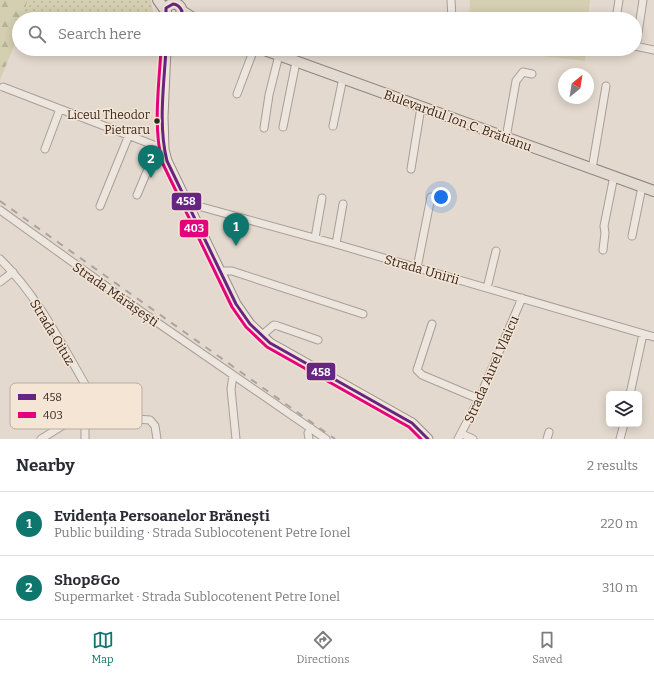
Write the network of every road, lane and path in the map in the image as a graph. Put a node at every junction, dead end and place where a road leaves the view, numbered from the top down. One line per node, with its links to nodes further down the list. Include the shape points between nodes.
1 (158, 0): 5 (main road)
2 (451, 0): 6 (street)
3 (619, 0): 7 (street)
4 (643, 0): 8 (street)
5 (174, 8)
6 (452, 12)
7 (617, 12)
8 (641, 12)
9 (642, 47): 10 (street)
10 (654, 50)
11 (166, 56): 29 (main road)
12 (251, 56): 20 (street)
13 (279, 56): 25 (street)
14 (281, 56): 15 (main road, Bulevardul Ion C. Brătianu)
15 (296, 62): 17 (main road, Bulevardul Ion C. Brătianu); 24 (street)
16 (532, 74): 27 (street, via 523,72 516,81)
17 (342, 78): 21 (main road, Bulevardul Ion C. Brătianu); 23 (street)
18 (606, 86): 31 (street)
19 (3, 87): 22 (street)
20 (237, 94)
21 (421, 107): 27 (main road, Bulevardul Ion C. Brătianu); 30 (street)
22 (60, 109): 26 (street); 28 (street)
23 (333, 126)
24 (283, 127)
25 (264, 128)
26 (129, 135): 29 (street); 39 (street)
27 (506, 138): 31 (main road, Bulevardul Ion C. Brătianu)
28 (45, 149)
29 (164, 149): 35 (street, via 151,162); 40 (main road)
30 (411, 169)
31 (592, 169): 32 (main road, Bulevardul Ion C. Brătianu)
32 (614, 176): 33 (main road, Bulevardul Ion C. Brătianu); 45 (street, via 604,226)
33 (642, 187): 34 (main road, Bulevardul Ion C. Brătianu); 42 (street)
34 (654, 191)
35 (137, 195)
36 (431, 197): 48 (street)
37 (322, 198): 43 (street)
38 (343, 204): 44 (street)
39 (100, 206)
40 (188, 206): 43 (street, Strada Unirii, via 198,206); 49 (main road)
41 (0, 210): 60 (street, Strada Mărășești)
42 (632, 236)
43 (315, 238): 44 (street, Strada Unirii)
44 (336, 244): 48 (street, Strada Unirii)
45 (603, 250)
46 (496, 251): 52 (street)
47 (0, 259): 50 (street, Strada Oituz)
48 (417, 268): 52 (street, Strada Unirii)
49 (219, 271): 54 (street, via 232,271); 57 (main road, via 242,315)
50 (13, 272): 51 (street); 61 (street, Strada Oituz, via 32,297)
51 (0, 282)
52 (486, 288): 53 (street, Strada Unirii)
53 (522, 298): 56 (street, Strada Unirii); 63 (street, Strada Aurel Vlaicu)
54 (363, 314)
55 (432, 324): 63 (street, via 417,370 422,375)
56 (643, 334): 58 (street, Strada Unirii); 62 (street)
57 (262, 336): 59 (street, via 269,328 278,326); 74 (main road, via 290,356 412,423)
58 (654, 337)
59 (318, 340)
60 (233, 375): 66 (street, Strada Mărășești); 71 (street)
61 (84, 383)
62 (631, 391)
63 (479, 399): 68 (street, Strada Aurel Vlaicu)
64 (142, 419): 70 (street, via 150,420 155,426)
65 (623, 427): 76 (street)
66 (311, 428): 72 (street, via 308,433); 73 (street, Strada Mărășești)
67 (57, 429): 69 (street)
68 (460, 437): 75 (street)
69 (40, 439)
70 (157, 439)
71 (236, 439)
72 (309, 439)
73 (326, 439)
74 (428, 439)
75 (473, 439)
76 (620, 439)

